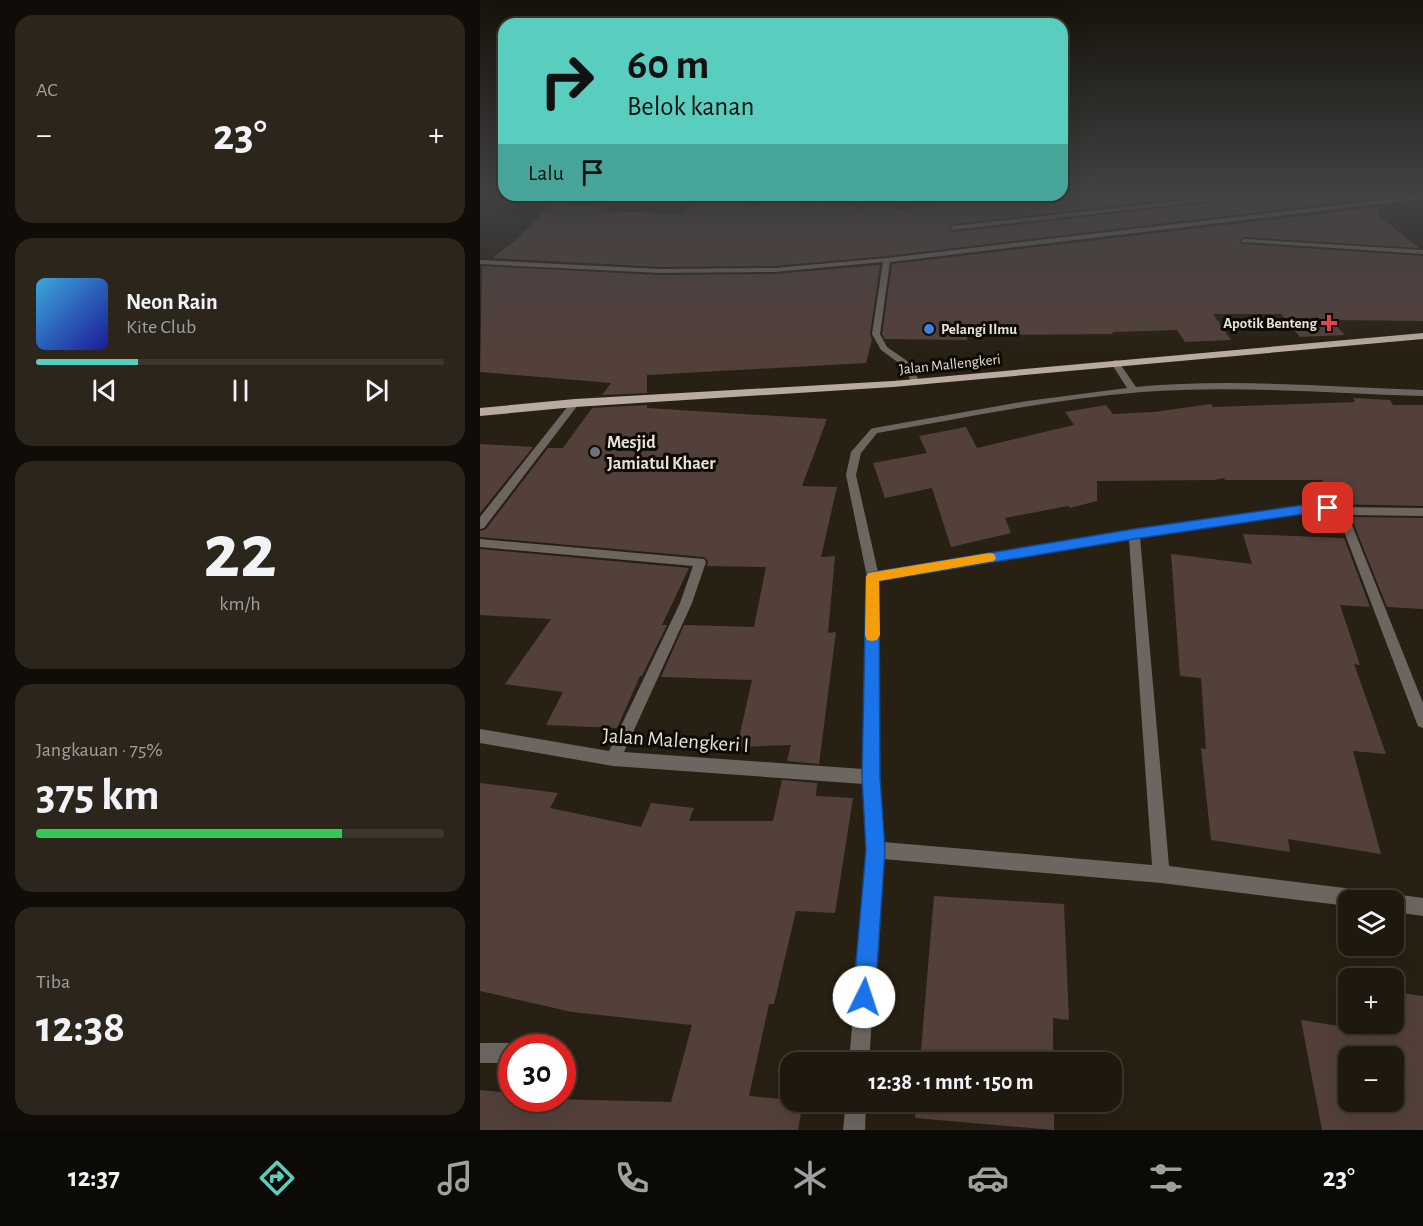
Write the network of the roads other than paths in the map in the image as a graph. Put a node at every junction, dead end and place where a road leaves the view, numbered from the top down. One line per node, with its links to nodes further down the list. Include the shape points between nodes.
1 (1017, 245): 4 (street)
2 (1305, 245): 3 (street)
3 (1423, 252)
4 (887, 260): 5 (street, via 734,272); 8 (street, via 878,343 909,364)
5 (480, 262)
6 (1423, 336): 7 (main road, Jalan Mallengkeri)
7 (1115, 363): 8 (main road, Jalan Mallengkeri); 9 (street)
8 (915, 381): 11 (main road, Jalan Mallengkeri)
9 (1133, 390): 10 (street, via 1182,386); 18 (street, via 874,431 856,452 851,475)
10 (1423, 393)
11 (575, 403): 12 (main road, Jalan Mallengkeri); 15 (street)
12 (480, 412)
13 (1338, 511): 14 (street); 16 (street, via 1310,508); 19 (street, via 1345,519 1376,595)
14 (1423, 512)
15 (480, 525)
16 (1134, 534): 18 (street); 24 (street)
17 (480, 543): 21 (street, via 700,562 686,603)
18 (873, 577): 22 (street)
19 (1423, 721)
20 (480, 736): 21 (street, Jalan Malengkeri I)
21 (613, 759): 22 (street, Jalan Malengkeri I)
22 (871, 777): 23 (street)
23 (875, 850): 24 (street); 28 (street)
24 (1161, 873): 25 (street)
25 (1338, 896)
26 (1404, 904): 27 (street)
27 (1423, 907)
28 (860, 1052)
29 (480, 1053): 30 (street)
30 (498, 1053)
31 (855, 1112): 32 (street)
32 (854, 1130)

